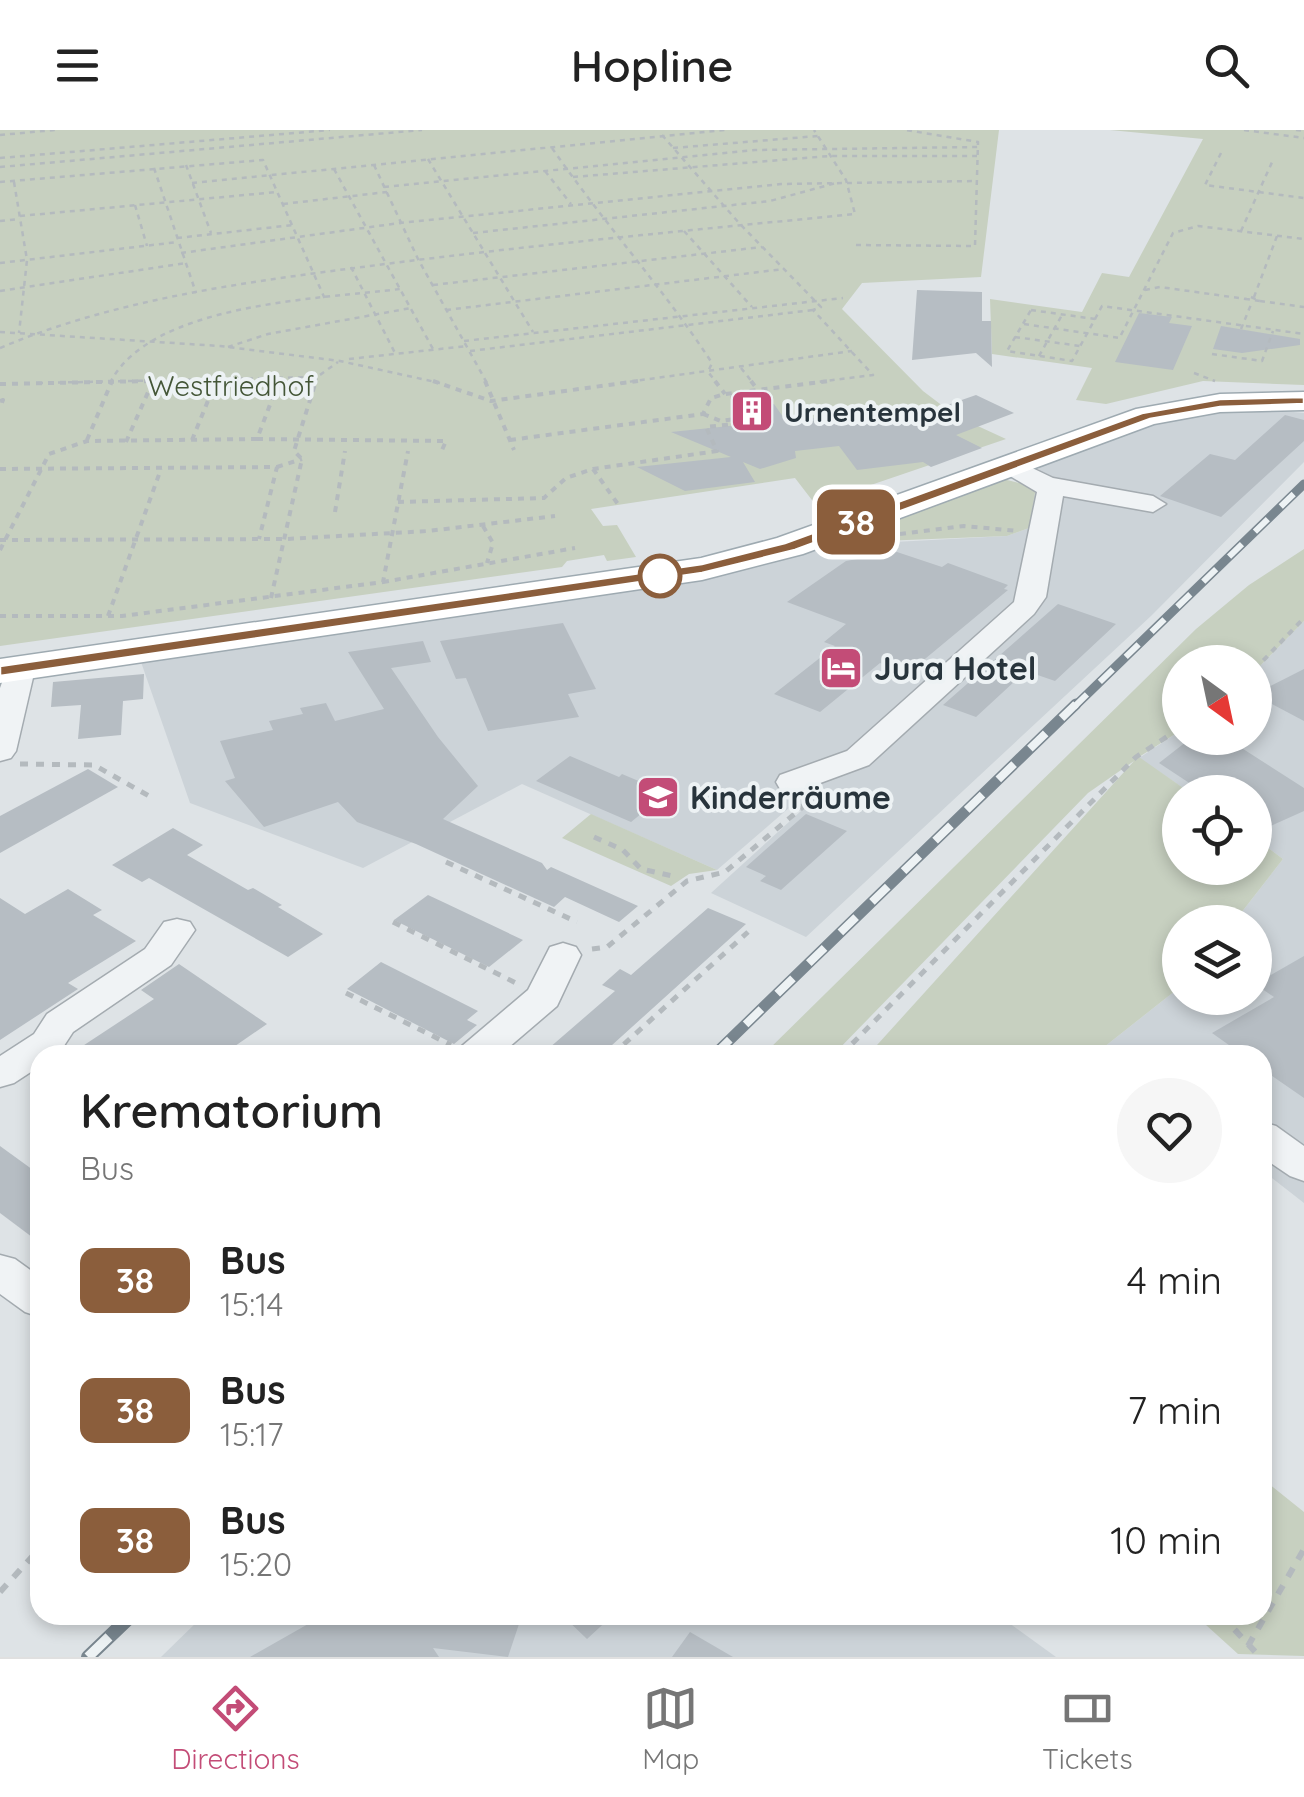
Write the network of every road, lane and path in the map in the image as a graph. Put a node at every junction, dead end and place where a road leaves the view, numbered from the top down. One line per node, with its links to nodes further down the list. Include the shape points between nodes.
1 (55, 130): 10 (path)
2 (330, 130): 22 (path)
3 (422, 130): 28 (path)
4 (725, 130): 11 (path)
5 (814, 130): 12 (path)
6 (906, 130): 15 (path, via 971,138)
7 (1244, 130): 13 (path)
8 (1296, 130): 9 (path)
9 (1304, 131)
10 (0, 135)
11 (662, 135): 14 (path); 16 (path)
12 (818, 136): 16 (path); 17 (path)
13 (1304, 138)
14 (551, 146): 23 (path); 30 (path)
15 (978, 147): 17 (path); 20 (path)
16 (673, 148): 21 (path)
17 (824, 148): 19 (path); 21 (path)
18 (1221, 153): 44 (path, via 1205,185)
19 (829, 156): 20 (path); 27 (path); 35 (path)
20 (977, 156): 36 (path)
21 (681, 157): 27 (path); 30 (path)
22 (0, 158)
23 (428, 159): 25 (path); 39 (path)
24 (1273, 160): 44 (path)
25 (374, 165): 31 (path); 41 (path)
26 (186, 166): 29 (path); 33 (path, via 263,160); 40 (path)
27 (688, 166): 34 (path); 42 (path)
28 (0, 167)
29 (154, 168): 38 (path); 48 (path)
30 (567, 168): 32 (path); 34 (path)
31 (334, 169): 33 (path); 45 (path)
32 (545, 171): 39 (path); 52 (path)
33 (269, 175): 40 (path); 43 (path)
34 (572, 177): 49 (path)
35 (846, 180): 36 (path); 42 (path); 53 (path); 59 (path, via 856,214)
36 (976, 181): 71 (path, via 974,246)
37 (0, 182): 38 (path)
38 (14, 182): 55 (path)
39 (439, 182): 41 (path); 54 (path)
40 (192, 183): 47 (path)
41 (385, 190): 45 (path); 58 (path)
42 (712, 190): 49 (path); 53 (path)
43 (277, 192): 47 (path); 50 (path)
44 (1258, 192): 46 (path); 63 (path)
45 (348, 197): 50 (path); 61 (path)
46 (1304, 198)
47 (196, 199): 48 (path); 65 (path)
48 (165, 202): 51 (path); 70 (path)
49 (589, 203): 52 (path); 56 (path)
50 (283, 204): 60 (path)
51 (134, 205): 55 (path); 72 (path)
52 (571, 205): 54 (path)
53 (725, 206): 56 (path); 59 (path)
54 (461, 216): 58 (path); 64 (path)
55 (20, 218): 57 (path); 78 (path)
56 (602, 220): 64 (path); 67 (path)
57 (0, 221)
58 (400, 222): 61 (path); 77 (path)
59 (739, 223): 62 (path); 73 (path)
60 (293, 225): 65 (path); 66 (path)
61 (366, 226): 66 (path); 82 (path)
62 (682, 229): 67 (path); 76 (path)
63 (1241, 232): 68 (path); 92 (path, via 1198,226 1174,233)
64 (473, 233): 74 (path)
65 (211, 234): 70 (path)
66 (297, 235): 75 (path); 85 (path)
67 (617, 236): 74 (path); 79 (path)
68 (1277, 236): 69 (path); 99 (path)
69 (1304, 239)
70 (177, 240): 72 (path); 75 (path)
71 (856, 244)
72 (146, 246): 78 (path)
73 (762, 246): 76 (path); 84 (path)
74 (483, 251): 77 (path); 87 (path)
75 (181, 253): 81 (path)
76 (704, 253): 79 (path); 86 (path)
77 (418, 259): 82 (path); 89 (path)
78 (27, 260): 80 (path); 90 (path)
79 (636, 261): 87 (path); 88 (path)
80 (0, 263)
81 (186, 263): 90 (path); 94 (path)
82 (386, 263): 83 (path); 91 (path)
83 (352, 267): 85 (path); 95 (path)
84 (784, 269): 86 (path); 98 (path)
85 (314, 272): 94 (path); 97 (path)
86 (724, 276): 88 (path); 101 (path)
87 (500, 277): 89 (path); 100 (path)
88 (655, 284): 100 (path); 108 (path)
89 (434, 285): 104 (path)
90 (25, 288): 93 (path); 117 (path)
91 (400, 289): 95 (path); 103 (path)
92 (1144, 290): 99 (path); 106 (path)
93 (0, 291)
94 (197, 294): 120 (path)
95 (363, 294): 97 (path); 107 (path)
96 (843, 298): 98 (path)
97 (325, 299): 123 (path, via 185,326)
98 (813, 299): 101 (path); 105 (path, via 821,307)
99 (1253, 300): 102 (path); 113 (path)
100 (514, 302): 104 (path); 118 (path)
101 (752, 307): 108 (path)
102 (1304, 307)
103 (411, 308): 107 (path); 129 (path)
104 (446, 310): 125 (path)
105 (814, 310): 112 (path); 130 (path)
106 (1134, 310): 110 (path, via 1102,306); 113 (path); 119 (path, via 1120,336)
107 (373, 315): 128 (path); 131 (path)
108 (681, 315): 112 (path); 118 (path)
109 (1062, 315): 110 (path); 111 (path, via 1031,310); 114 (path)
110 (1094, 319): 119 (path)
111 (1023, 324): 114 (path); 122 (path)
112 (688, 326): 125 (path); 136 (path, via 712,363)
113 (1241, 327): 115 (path)
114 (1054, 328): 119 (path); 124 (path)
115 (1274, 330): 121 (path); 132 (path, via 1262,361)
116 (0, 332): 117 (path)
117 (19, 333): 120 (path)
118 (534, 333): 125 (path)
119 (1087, 333): 126 (path)
120 (33, 334): 123 (path); 127 (path)
121 (1304, 334)
122 (1015, 337): 124 (path); 133 (path, via 1006,351)
123 (150, 341): 128 (path); 141 (path, via 124,360)
124 (1047, 342): 126 (path); 133 (path)
125 (467, 346): 129 (path); 145 (path)
126 (1080, 346): 133 (path, via 1072,361)
127 (0, 348)
128 (226, 348): 134 (path)
129 (433, 348): 131 (path)
130 (852, 351): 135 (path); 143 (path, via 873,375)
131 (395, 352): 134 (path)
132 (1212, 354)
133 (1039, 356)
134 (340, 361): 138 (path); 145 (path, via 444,383)
135 (740, 367): 136 (path); 143 (path)
136 (708, 372): 144 (path); 145 (path)
137 (280, 377): 138 (path); 140 (path); 148 (path)
138 (317, 377): 149 (path)
139 (154, 378): 140 (path); 141 (path); 153 (path)
140 (218, 378): 150 (path)
141 (114, 379): 142 (path); 152 (path)
142 (0, 384)
143 (757, 389): 144 (path)
144 (724, 394): 147 (path, via 711,398)
145 (490, 401): 151 (path)
146 (1304, 401): 159 (main road, via 1174,409)
147 (703, 414): 151 (path); 162 (path, via 744,423 706,427 717,451)
148 (257, 439): 149 (path); 150 (path)
149 (298, 439): 154 (path, via 446,441); 158 (path, via 294,451)
150 (192, 440): 153 (path)
151 (510, 440): 155 (path)
152 (87, 441): 153 (path); 163 (path, via 49,454)
153 (126, 442)
154 (442, 450)
155 (514, 450)
156 (345, 451): 169 (path)
157 (408, 451): 166 (path)
158 (302, 458): 160 (path); 177 (path)
159 (1009, 465): 165 (street); 188 (main road, via 790,546 712,567)
160 (277, 467): 161 (path); 176 (path)
161 (161, 468): 163 (path); 175 (path)
162 (593, 468): 166 (path, via 566,478 544,498); 168 (path)
163 (42, 469): 164 (path); 178 (path)
164 (0, 470)
165 (1046, 486): 167 (street); 172 (street)
166 (398, 502): 173 (path)
167 (1154, 504)
168 (620, 508)
169 (335, 512)
170 (556, 516): 171 (path)
171 (481, 525): 173 (path); 181 (path, via 493,537)
172 (1041, 532): 174 (path, via 964,526); 191 (street, via 1032,597 1024,608 858,758)
173 (393, 533): 177 (path); 182 (path)
174 (892, 535)
175 (135, 539): 176 (path); 178 (path); 185 (path)
176 (259, 539): 177 (path)
177 (286, 539): 183 (path)
178 (2, 540): 180 (path)
179 (575, 548): 181 (path)
180 (0, 550)
181 (487, 562): 182 (path)
182 (383, 582): 183 (path)
183 (271, 598): 185 (path)
184 (0, 616): 185 (path)
185 (108, 616)
186 (1304, 618): 187 (path)
187 (1272, 651)
188 (10, 670): 190 (street)
189 (1162, 740): 206 (path, via 1136,757)
190 (9, 757): 192 (path, via 94,765)
191 (792, 782): 199 (path, via 804,806 725,872 687,881 607,947)
192 (150, 796)
193 (594, 837): 195 (path, via 623,850 641,868)
194 (446, 862): 199 (path)
195 (677, 877)
196 (393, 922): 201 (path)
197 (177, 930): 202 (street, via 158,958 60,1023)
198 (748, 932): 205 (path)
199 (570, 938): 201 (street)
200 (346, 993): 203 (path)
201 (544, 996): 204 (street)
202 (45, 1045)
203 (453, 1045)
204 (474, 1045)
205 (623, 1045)
206 (850, 1045)
207 (30, 1055): 208 (street)
208 (0, 1074)
209 (1272, 1143): 210 (street)
210 (1304, 1166)
211 (0, 1271): 212 (street)
212 (30, 1293)
213 (1304, 1549): 216 (path)
214 (30, 1559): 215 (path)
215 (0, 1592)
216 (1272, 1604)
217 (1230, 1625): 219 (path)
218 (1260, 1625): 219 (path)
219 (1248, 1646): 220 (path)
220 (1260, 1657)

